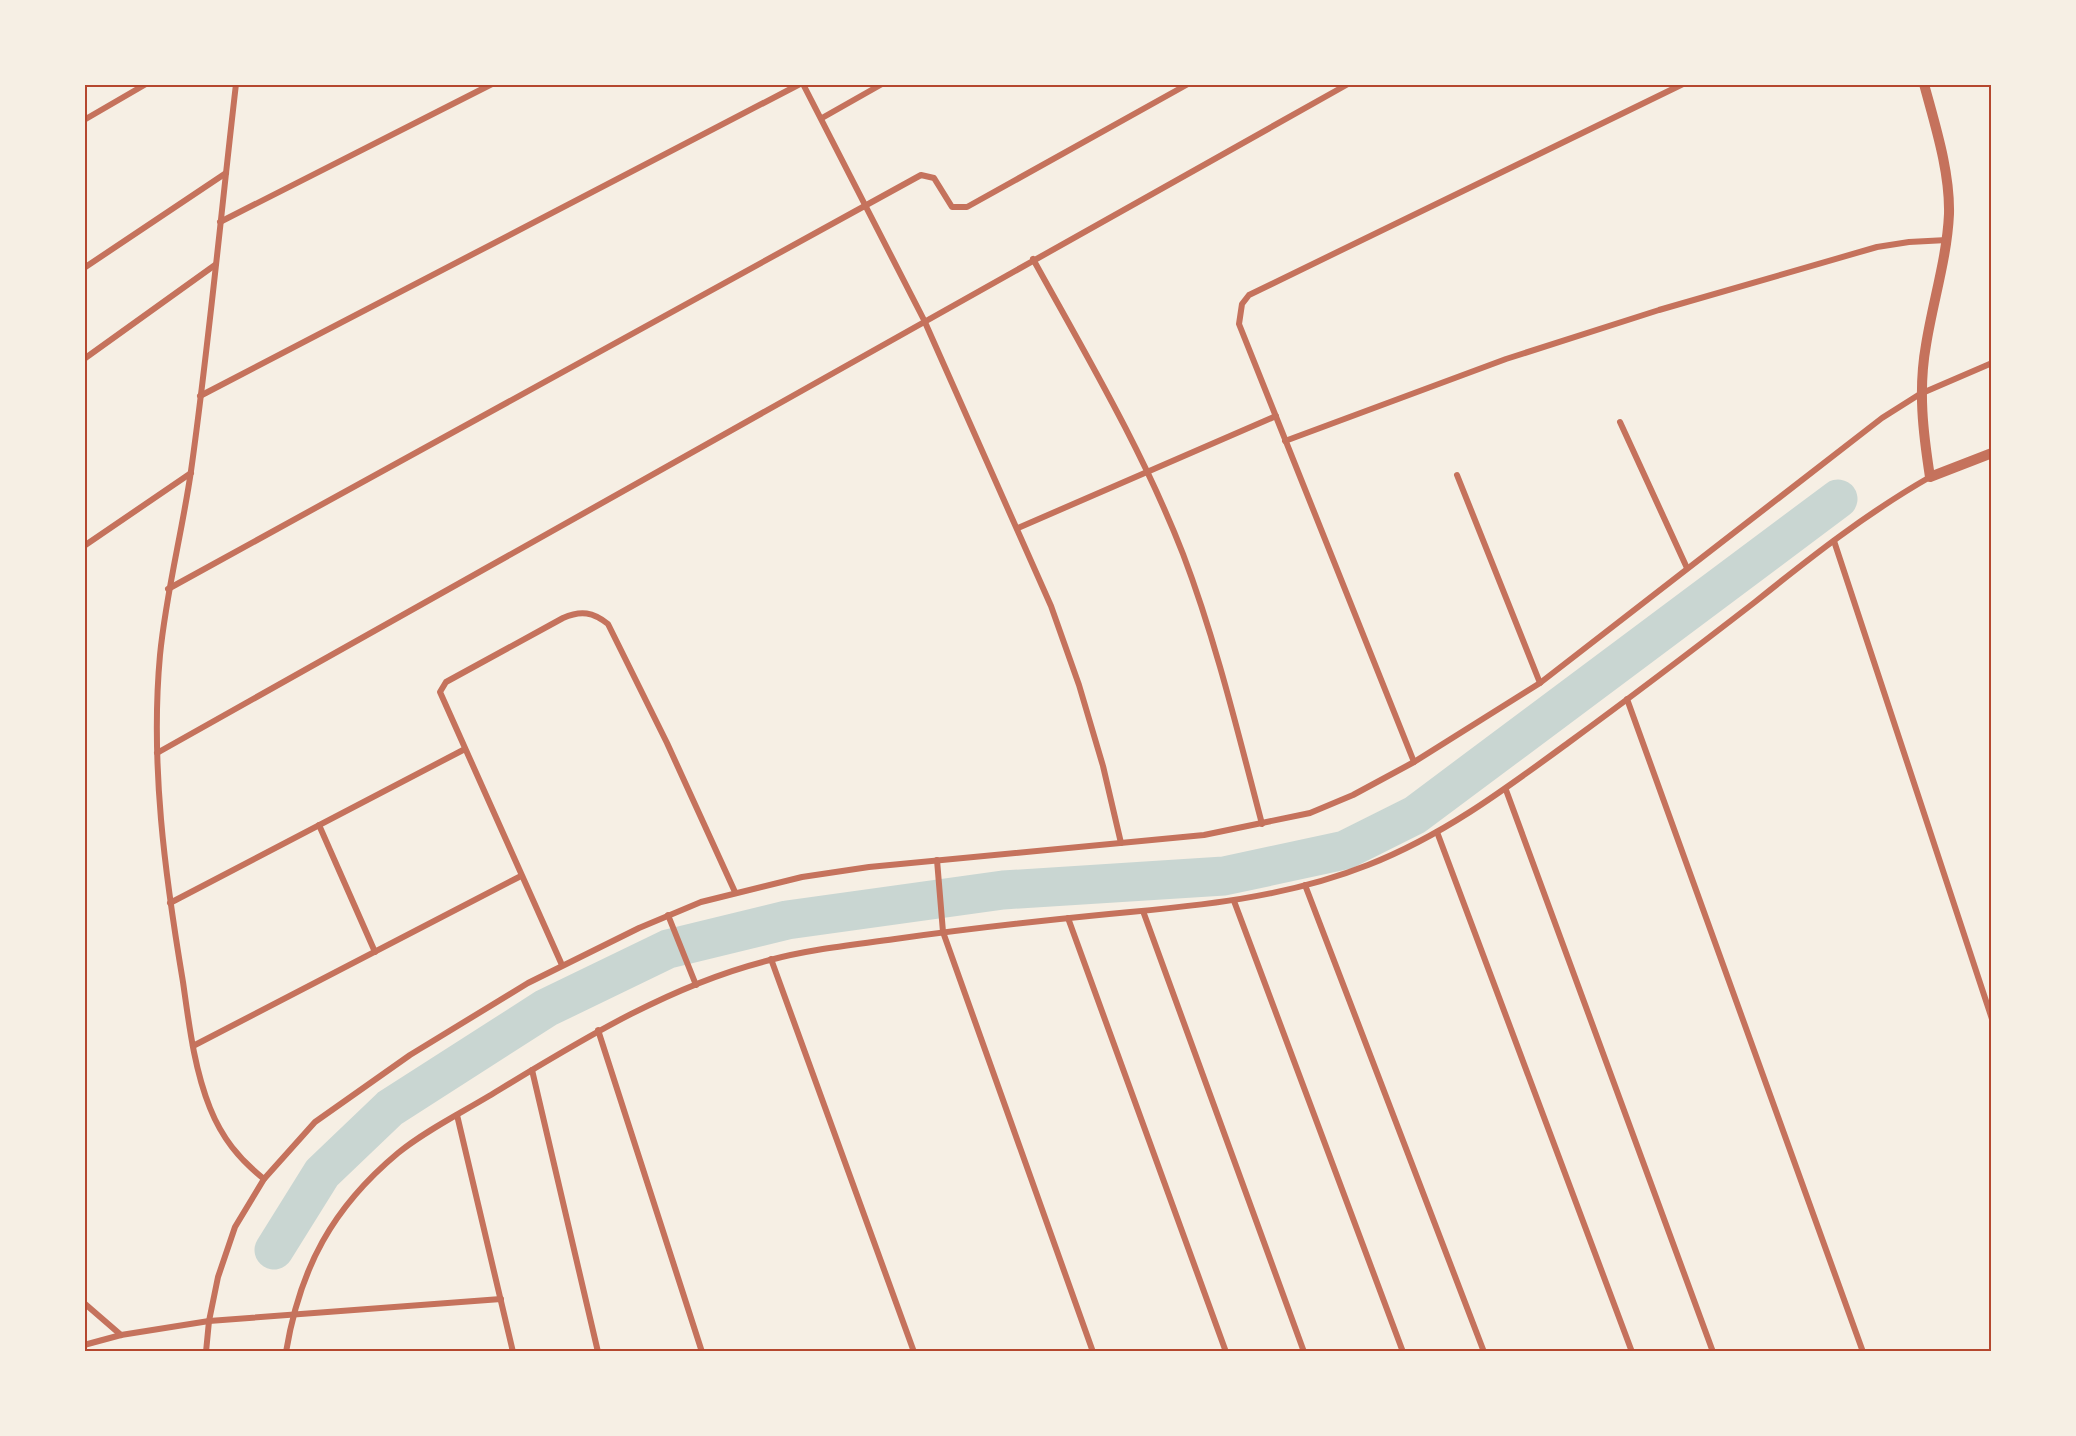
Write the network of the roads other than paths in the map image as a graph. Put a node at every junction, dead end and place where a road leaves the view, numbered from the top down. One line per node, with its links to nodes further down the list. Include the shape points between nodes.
1 (146, 84): 11 (street)
2 (236, 84): 12 (street)
3 (492, 84): 14 (street)
4 (801, 84): 10 (street); 23 (street)
5 (882, 84): 10 (street)
6 (1188, 84): 13 (street, via 967,207 951,207 934,178 926,175)
7 (1348, 84): 16 (street)
8 (1683, 84): 24 (street, via 1249,295 1239,314 1239,324)
9 (1924, 84): 15 (street, via 1946,182)
10 (822, 118): 13 (street)
11 (84, 120)
12 (226, 173): 14 (street); 18 (street)
13 (866, 206): 19 (street); 36 (street)
14 (220, 222): 17 (street)
15 (1947, 240): 22 (street); 26 (street, via 1877,248 1659,310 1506,359)
16 (1033, 259): 19 (street); 28 (street)
17 (215, 265): 20 (street); 23 (street)
18 (84, 268)
19 (924, 320): 32 (street); 40 (street)
20 (84, 358)
21 (1992, 363): 22 (street)
22 (1920, 393): 31 (street); 35 (street)
23 (200, 396): 29 (street)
24 (1276, 416): 26 (street); 28 (street)
25 (1620, 422): 35 (street)
26 (1285, 441): 41 (street)
27 (1992, 453): 31 (street)
28 (1146, 472): 32 (street); 43 (street, via 1198,596)
29 (191, 473): 34 (street); 36 (street)
30 (1457, 475): 37 (street)
31 (1929, 477): 33 (street, via 1888,501)
32 (1018, 528): 46 (street, via 1079,685)
33 (1834, 541): 38 (street); 61 (street)
34 (84, 546)
35 (1687, 568): 37 (street)
36 (168, 589): 40 (street, via 160,657)
37 (1540, 683): 41 (street)
38 (1627, 699): 42 (street); 86 (street)
39 (465, 749): 44 (street); 48 (street); 50 (street, via 441,697 443,685 563,618 575,613 597,616 615,635)
40 (157, 753): 52 (street)
41 (1414, 762): 43 (street, via 1310,813)
42 (1506, 790): 45 (street); 85 (street)
43 (1262, 824): 46 (street, via 1204,835)
44 (319, 825): 52 (street); 57 (street)
45 (1437, 832): 49 (street, via 1367,866); 84 (street)
46 (1121, 843): 47 (street)
47 (937, 860): 50 (street, via 802,877); 56 (street)
48 (521, 876): 57 (street); 59 (street)
49 (1305, 885): 51 (street); 83 (street)
50 (735, 892): 54 (street)
51 (1234, 901): 53 (street); 82 (street)
52 (170, 903): 63 (street)
53 (1143, 911): 55 (street); 81 (street)
54 (668, 915): 59 (street); 60 (street)
55 (1068, 918): 56 (street); 80 (street)
56 (943, 932): 58 (street); 79 (street)
57 (375, 952): 63 (street)
58 (771, 959): 60 (street); 78 (street)
59 (562, 965): 66 (street, via 410,1055 315,1122)
60 (696, 985): 62 (street)
61 (1992, 1019)
62 (598, 1030): 64 (street); 77 (street)
63 (193, 1046): 66 (street, via 210,1108 227,1142)
64 (532, 1070): 65 (street); 76 (street)
65 (457, 1115): 67 (street); 69 (street, via 400,1151 351,1197 315,1254)
66 (264, 1179): 70 (street, via 235,1227 218,1277)
67 (501, 1299): 69 (street); 75 (street)
68 (84, 1303): 71 (street)
69 (292, 1315): 70 (street); 74 (street)
70 (209, 1321): 71 (street); 73 (street)
71 (121, 1335): 72 (street)
72 (84, 1345)
73 (206, 1352)
74 (286, 1352)
75 (513, 1352)
76 (598, 1352)
77 (702, 1352)
78 (914, 1352)
79 (1093, 1352)
80 (1226, 1352)
81 (1304, 1352)
82 (1402, 1352)
83 (1484, 1352)
84 (1632, 1352)
85 (1713, 1352)
86 (1863, 1352)

